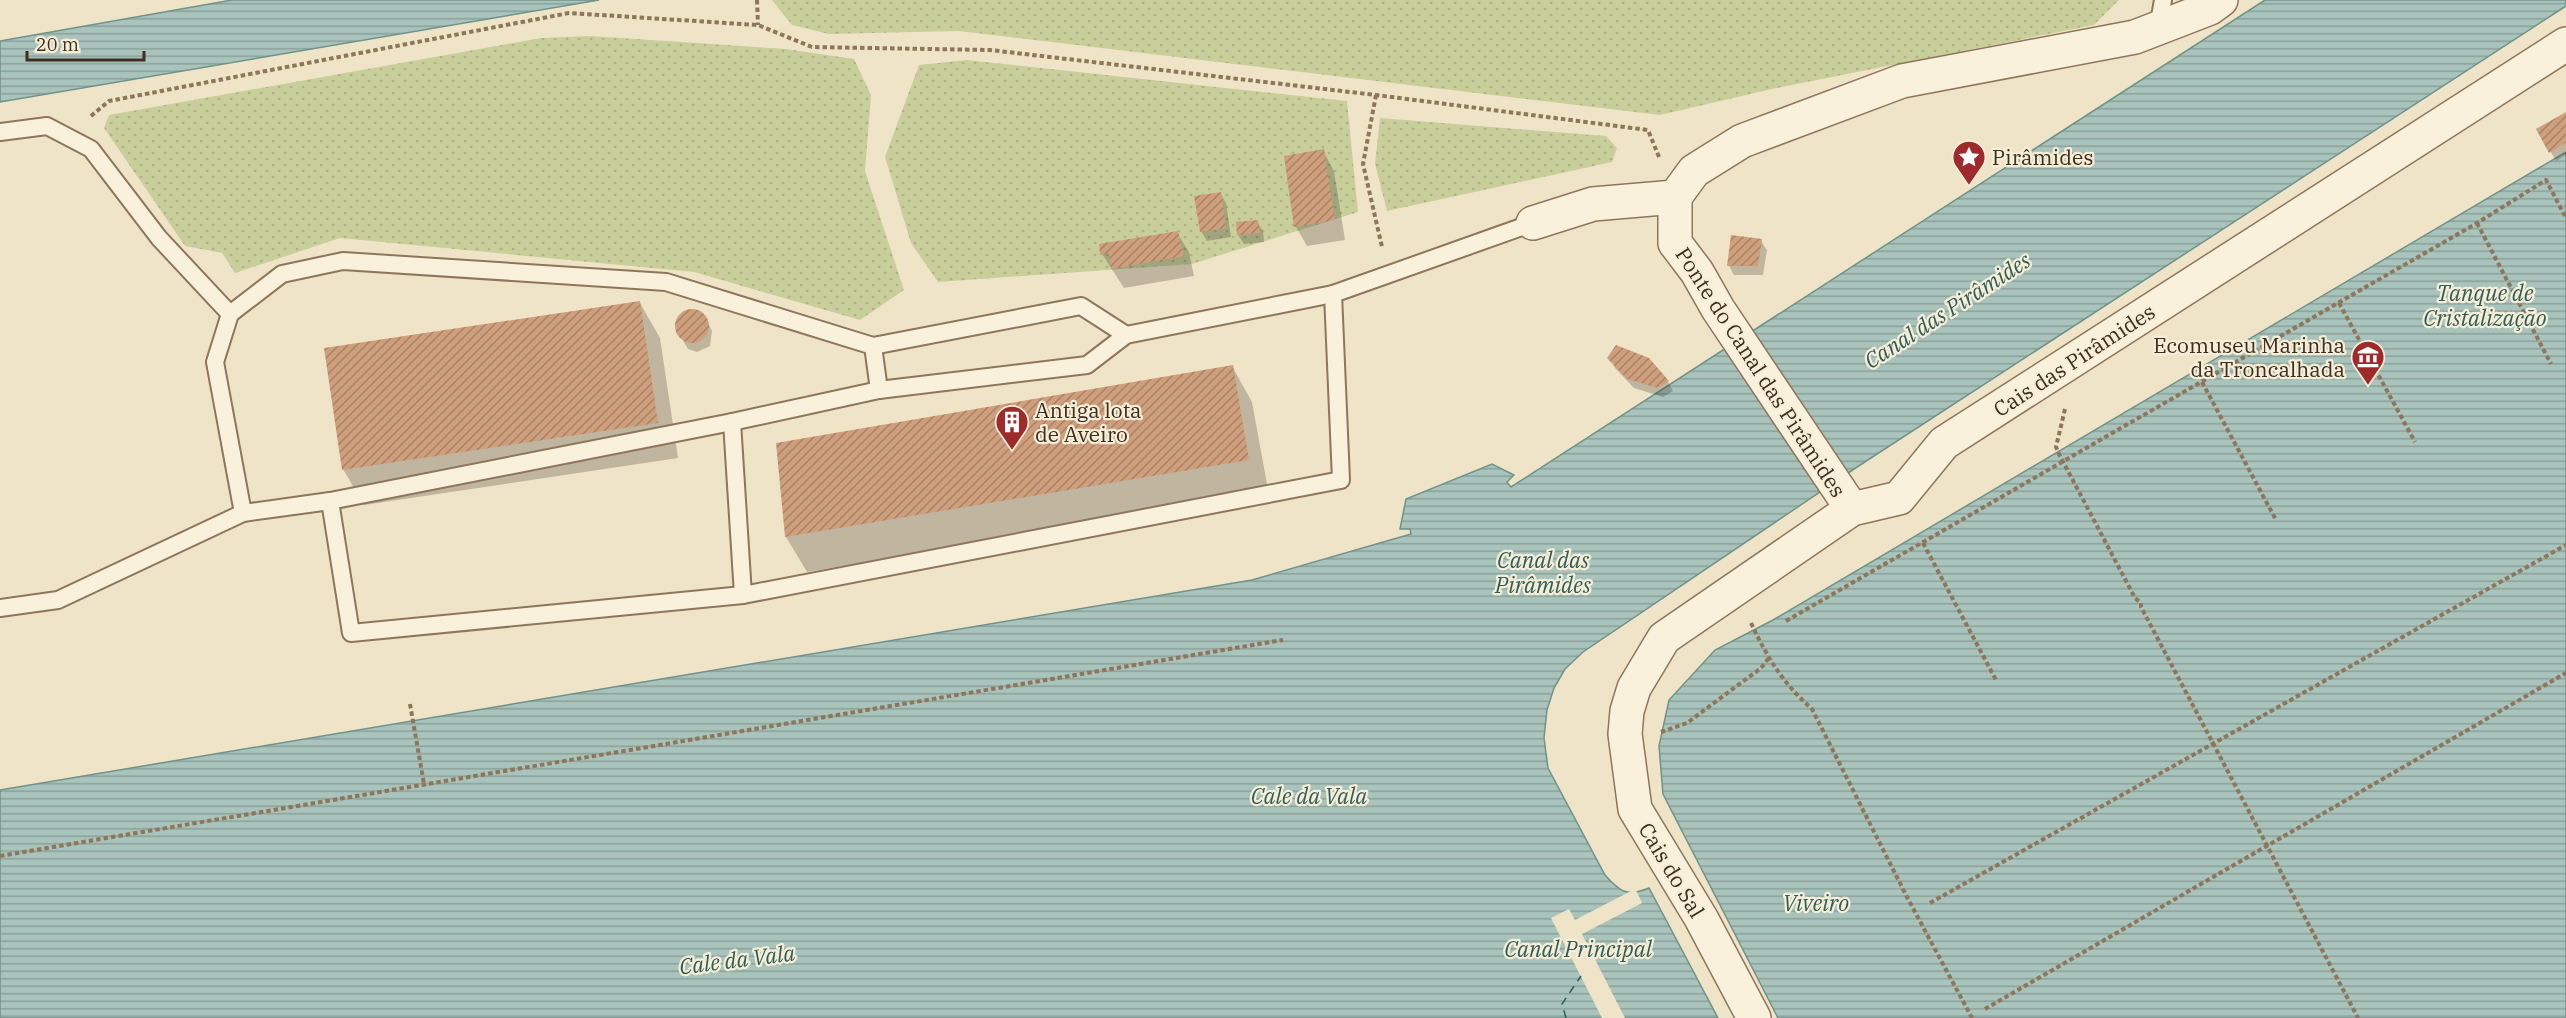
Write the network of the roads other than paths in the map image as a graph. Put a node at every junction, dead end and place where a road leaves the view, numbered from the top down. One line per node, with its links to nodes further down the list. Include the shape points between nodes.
1 (2221, 0): 2 (street, via 2210,8)
2 (2160, 14): 5 (street, via 2135,37 1902,81 1742,141 1694,171)
3 (2566, 44): 13 (street, Cais das Pirâmides, via 1944,443 1899,498)
4 (0, 132): 8 (lane, via 46,126 91,149 159,238)
5 (1676, 197): 6 (street, via 1593,204); 13 (street, Ponte do Canal das Pirâmides, via 1675,243)
6 (1533, 223): 7 (lane)
7 (1333, 294): 9 (lane); 16 (lane, via 1341,480)
8 (230, 314): 10 (lane, via 282,274 343,261 666,282); 15 (lane, via 216,363)
9 (1126, 335): 10 (lane, via 1081,306); 11 (lane, via 1088,365)
10 (873, 346): 11 (lane)
11 (879, 390): 12 (lane)
12 (732, 422): 14 (lane); 16 (lane)
13 (1845, 499): 18 (street, Cais das Pirâmides, via 1664,638 1634,688)
14 (330, 501): 15 (lane); 16 (lane, via 351,633)
15 (243, 513): 17 (lane, via 58,600)
16 (743, 595)
17 (0, 608)
18 (1627, 711): 19 (street, Cais do Sal, via 1625,734 1635,809 1701,918)
19 (1754, 1018)

